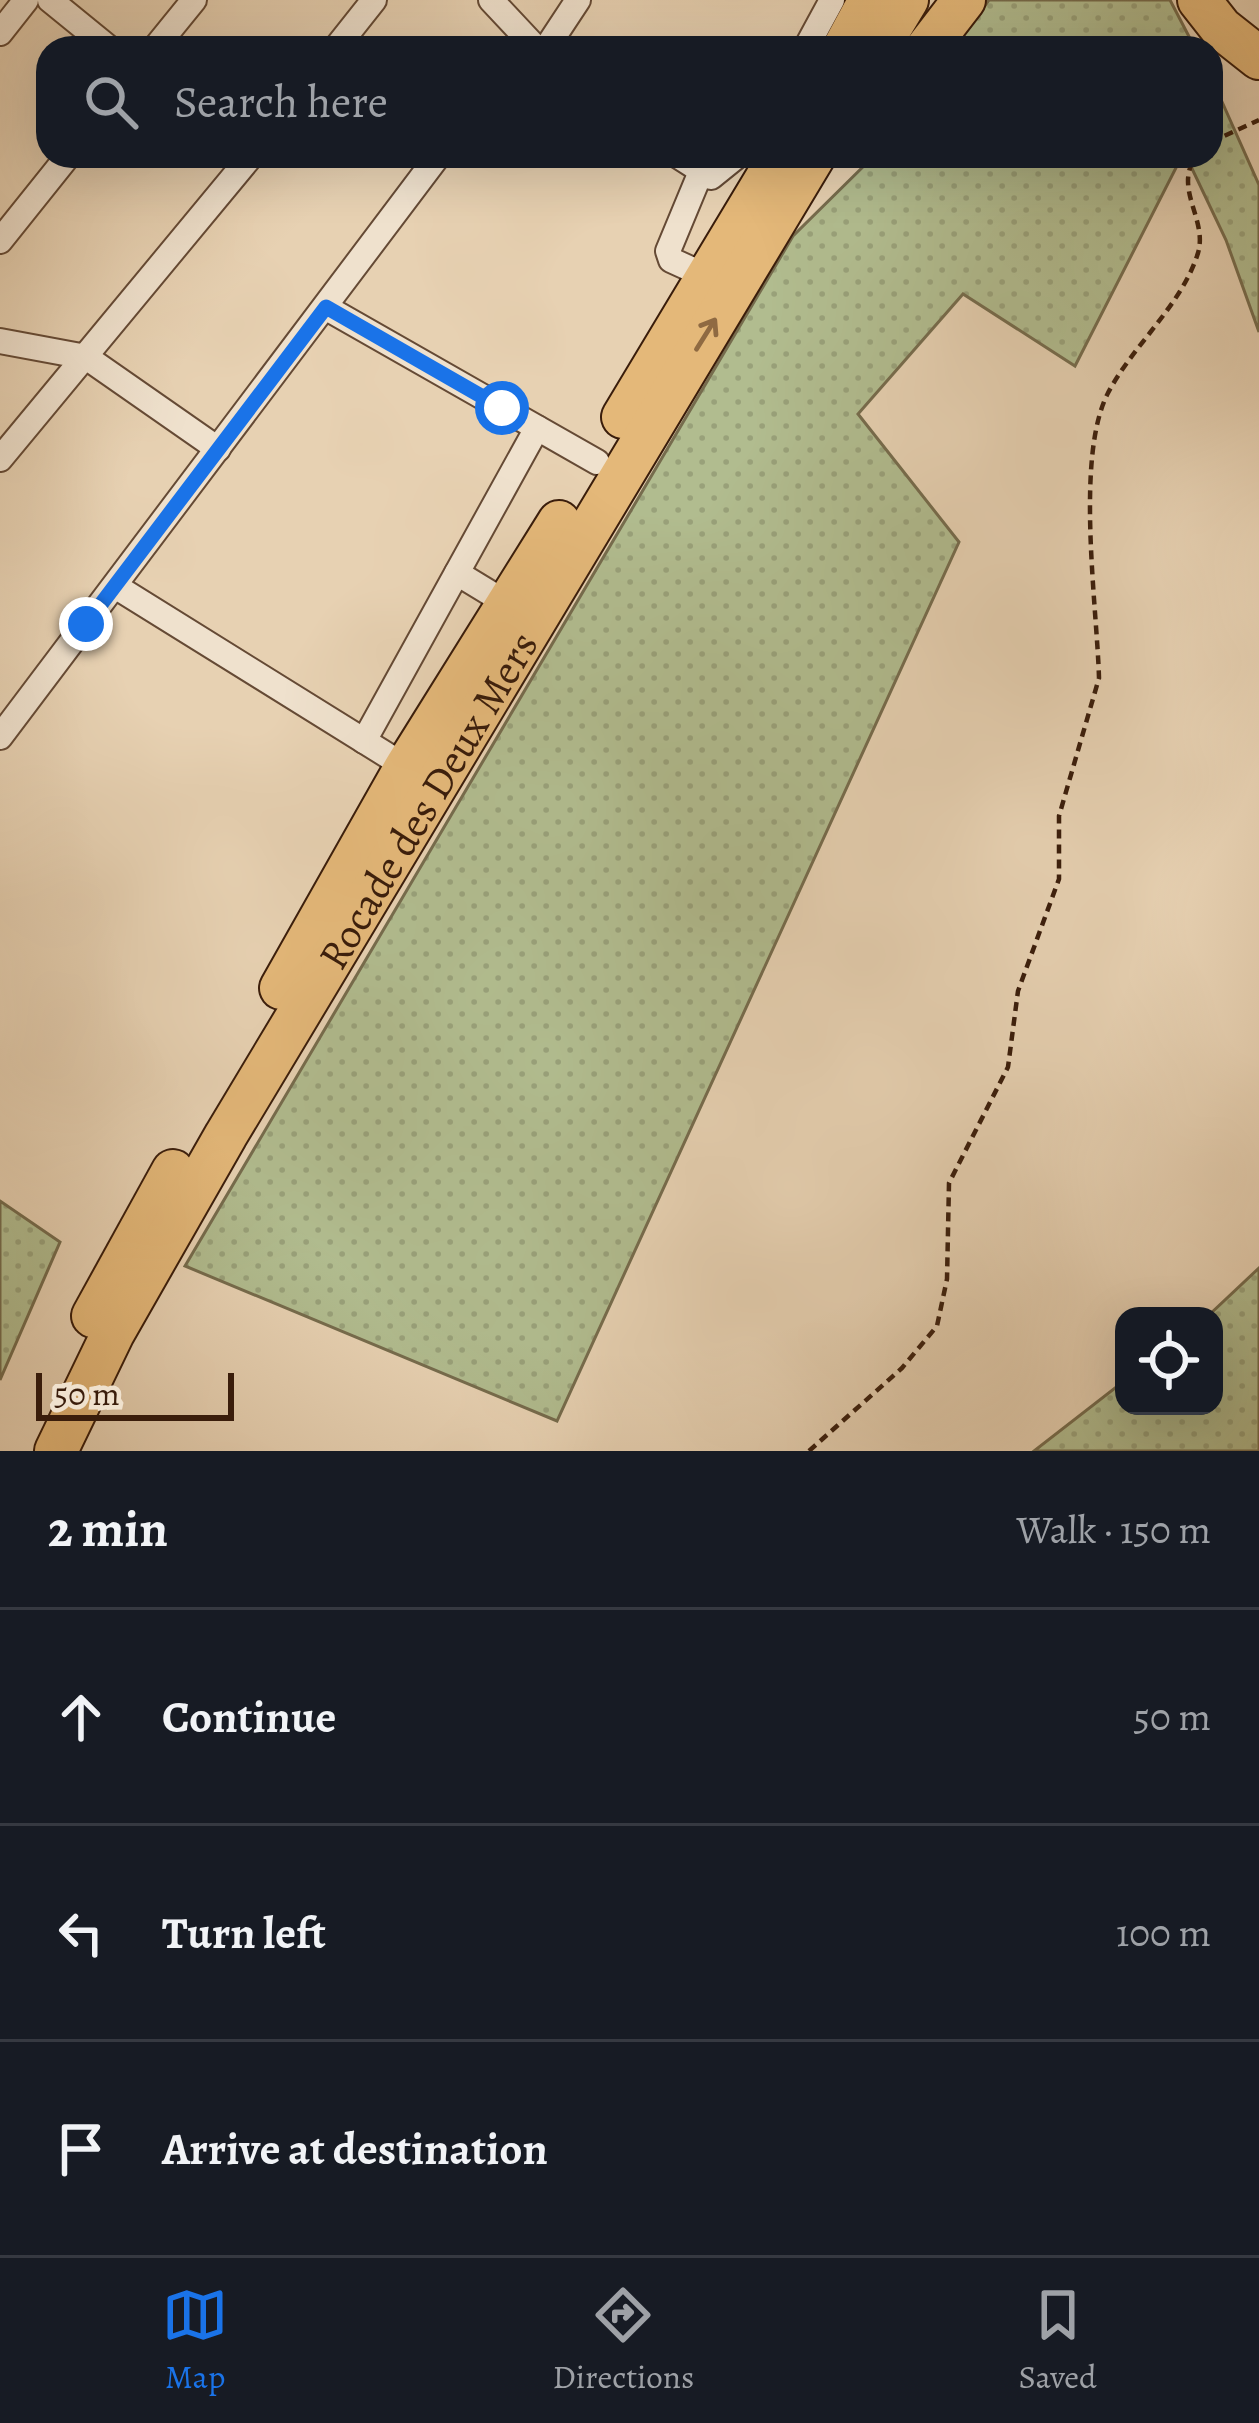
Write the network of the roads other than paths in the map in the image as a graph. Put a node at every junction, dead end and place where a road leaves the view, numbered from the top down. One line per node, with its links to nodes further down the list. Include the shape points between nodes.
1 (26, 0): 13 (street)
2 (50, 0): 14 (street)
3 (194, 0): 15 (street)
4 (374, 0): 16 (street)
5 (491, 0): 17 (street)
6 (578, 0): 18 (street)
7 (832, 0): 19 (street)
8 (870, 0): 20 (highway)
9 (907, 0): 21 (highway)
10 (964, 0): 22 (highway)
11 (1199, 0): 24 (highway)
12 (1239, 0): 23 (highway)
13 (0, 33)
14 (95, 36)
15 (165, 36)
16 (346, 36)
17 (525, 36)
18 (556, 36)
19 (812, 36)
20 (850, 36)
21 (885, 36)
22 (936, 36)
23 (1259, 43)
24 (1259, 58)
25 (58, 168): 35 (street)
26 (240, 168): 39 (street)
27 (429, 168): 37 (street)
28 (693, 168): 33 (street)
29 (726, 168): 33 (street)
30 (772, 168): 36 (highway, Rocade des Deux Mers)
31 (807, 168): 34 (highway, Rocade des Deux Mers)
32 (833, 168): 34 (highway)
33 (700, 174): 36 (street, via 668,251)
34 (777, 218): 51 (highway, Rocade des Deux Mers, one-way to 34, via 226,1135)
35 (0, 241)
36 (704, 275): 43 (highway, Rocade des Deux Mers)
37 (326, 307): 40 (street); 41 (street)
38 (0, 341): 39 (street)
39 (86, 357): 41 (street); 42 (street)
40 (537, 428): 43 (street); 44 (street)
41 (218, 449): 45 (street)
42 (0, 459)
43 (597, 462): 46 (highway, Rocade des Deux Mers)
44 (457, 573): 46 (street); 48 (street)
45 (115, 586): 47 (street); 48 (street)
46 (508, 604): 49 (highway, Rocade des Deux Mers)
47 (0, 737)
48 (364, 741): 49 (street)
49 (406, 767): 50 (highway, Rocade des Deux Mers, via 123,1255)
50 (26, 1451)
51 (56, 1451)

